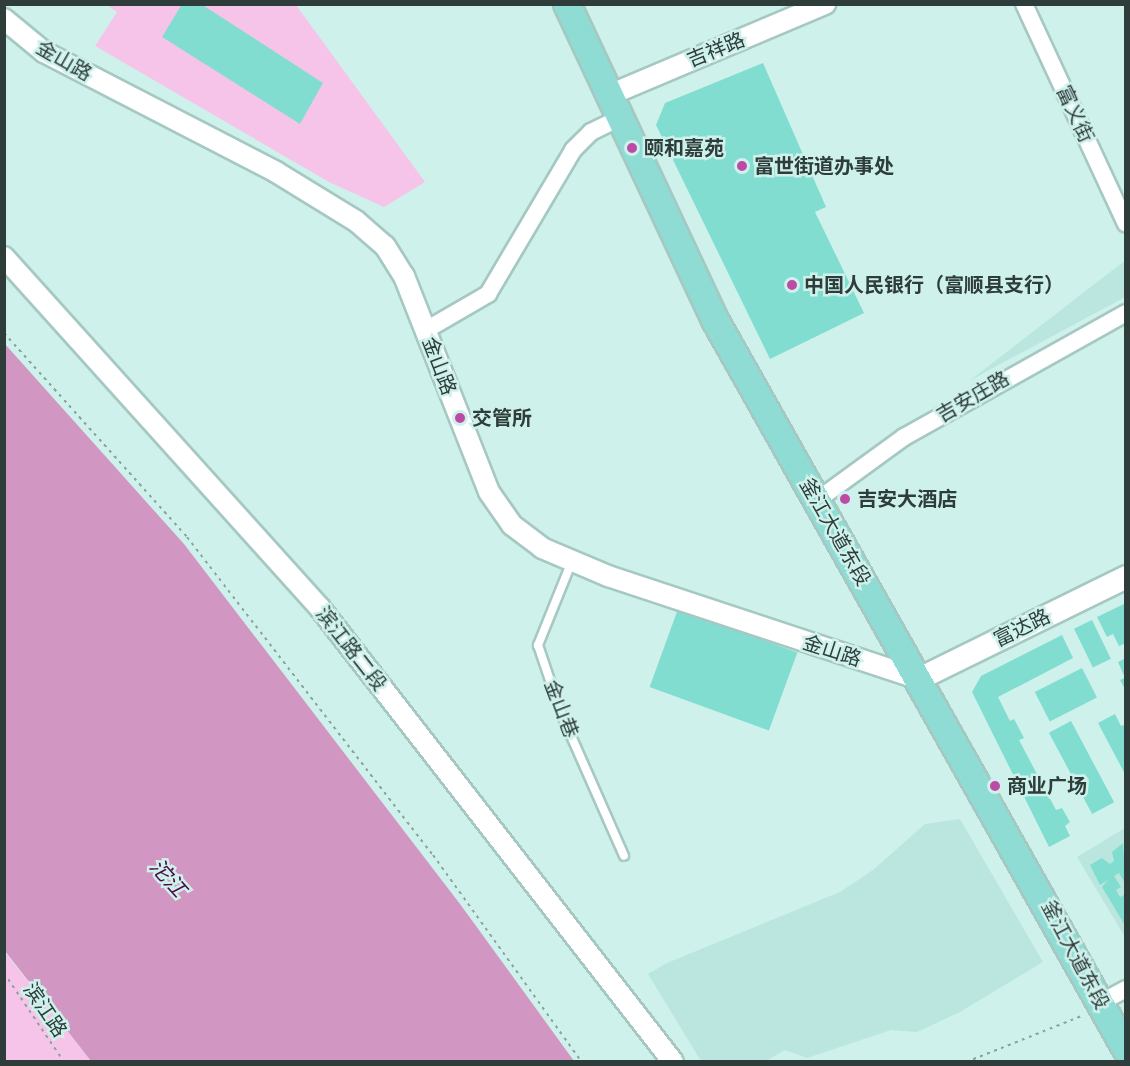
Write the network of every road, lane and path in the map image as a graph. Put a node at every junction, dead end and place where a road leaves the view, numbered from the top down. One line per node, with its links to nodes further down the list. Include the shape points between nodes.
1 (567, 4): 6 (main road, 釜江大道东段)
2 (582, 4): 6 (main road, 釜江大道东段)
3 (825, 4): 6 (street, 吉祥路)
4 (1024, 4): 8 (street, 富义街)
5 (4, 19): 11 (street, 金山路, via 44,52 276,172 356,221 385,246 398,266)
6 (613, 93): 7 (main road, 釜江大道东段); 13 (main road, 釜江大道东段, via 726,314)
7 (618, 119): 11 (street, via 591,132 573,150 488,294); 16 (main road, 釜江大道东段, via 715,320)
8 (1125, 224)
9 (4, 257): 24 (street, 滨江路二段, via 320,608)
10 (1125, 313): 13 (street, 吉安庄路, via 904,437)
11 (426, 330): 14 (street, 金山路, via 489,492 512,525 542,548)
12 (4, 333): 23 (path, via 187,537 433,855)
13 (827, 493): 16 (main road, 釜江大道东段)
14 (572, 561): 16 (street, 金山路); 17 (lane, 金山巷, via 538,645 561,713)
15 (1125, 577): 16 (main road, 富达路)
16 (925, 676): 19 (main road, 釜江大道东段)
17 (624, 856)
18 (4, 973): 22 (path, 滨江路)
19 (1113, 998): 20 (main road, 釜江大道东段); 21 (main road, 釜江大道东段); 25 (path)
20 (1125, 1027)
21 (1125, 1049)
22 (64, 1062)
23 (582, 1062)
24 (673, 1062)
25 (966, 1062)

